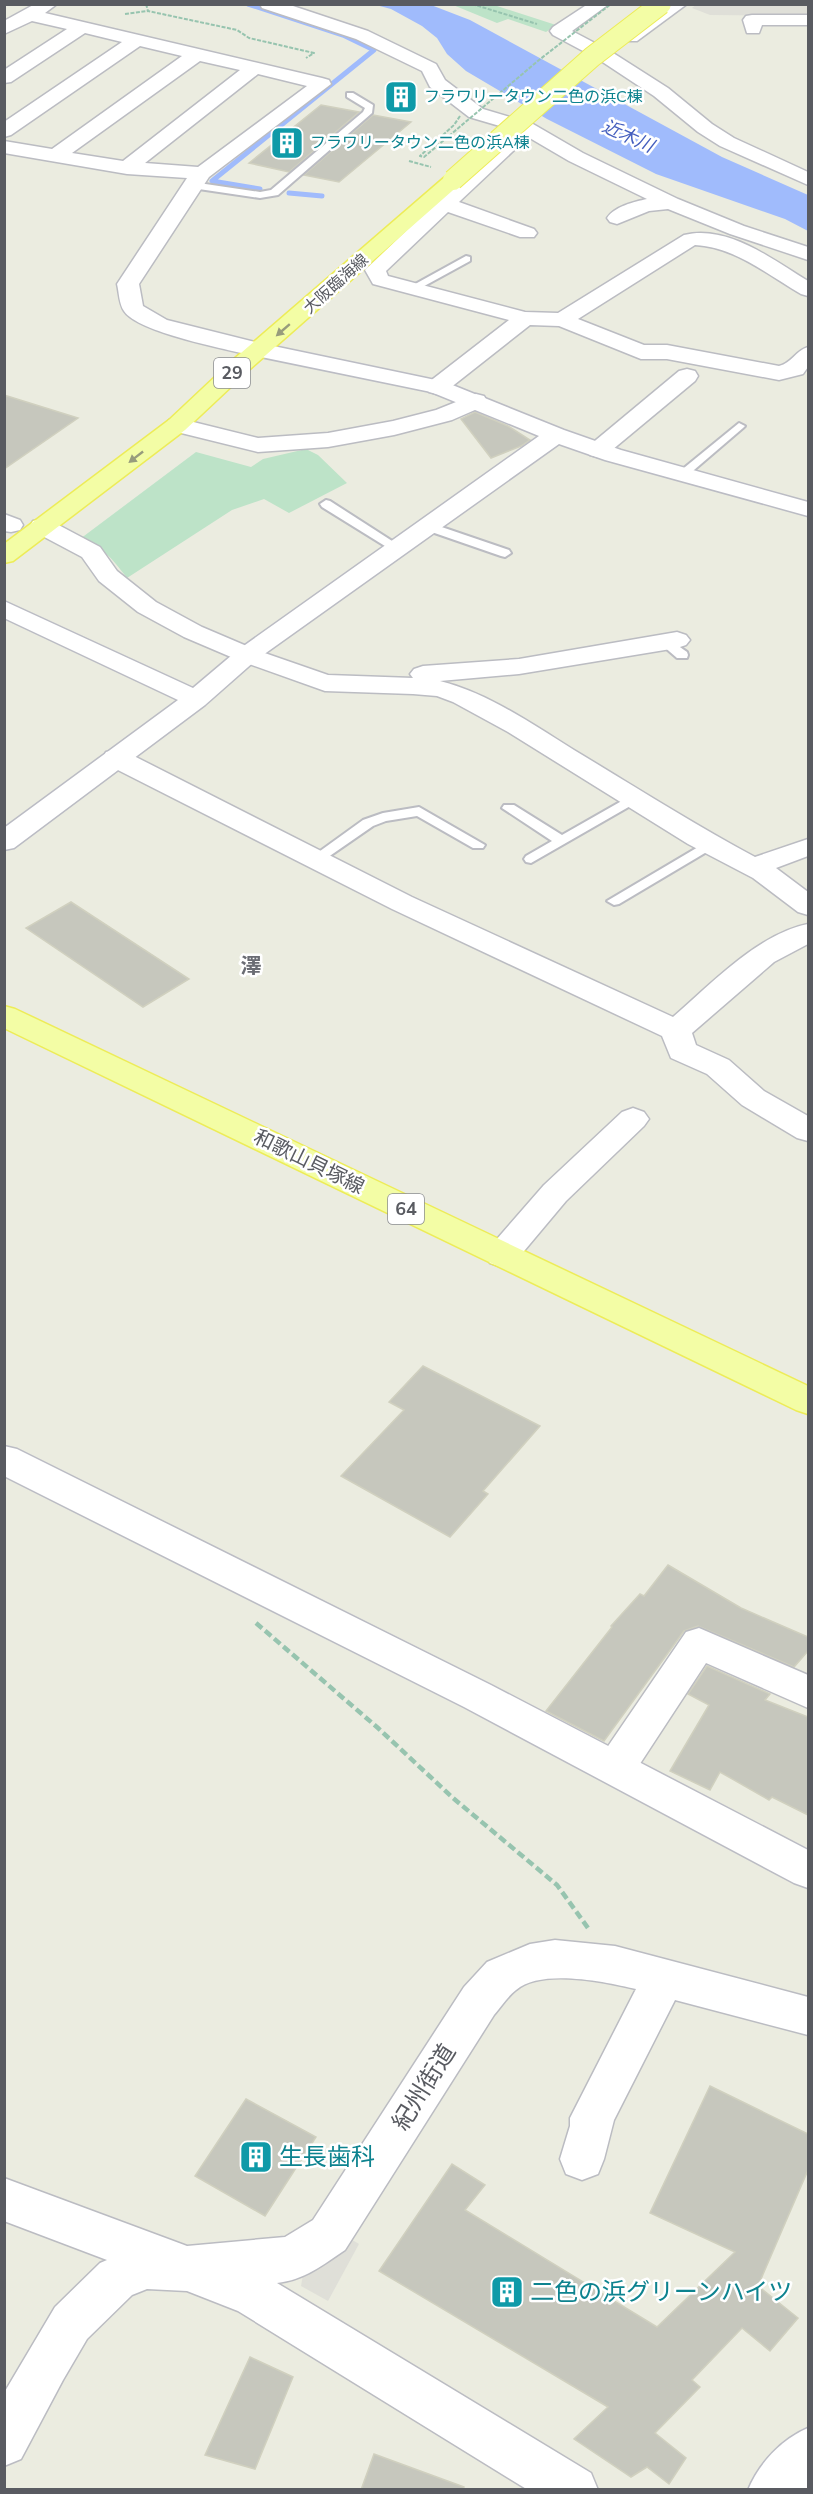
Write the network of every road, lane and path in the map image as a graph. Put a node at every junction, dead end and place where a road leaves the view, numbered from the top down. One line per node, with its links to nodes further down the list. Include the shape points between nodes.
1 (49, 4): 10 (street)
2 (146, 4): 20 (path, via 148,11 237,30 249,38 314,53)
3 (268, 4): 24 (street, via 362,35 429,68 437,83 476,114)
4 (472, 4): 15 (path)
5 (601, 4): 15 (street)
6 (611, 4): 23 (path, bridge, via 544,54 467,123 424,157 420,156)
7 (635, 4): 26 (main road, via 570,54)
8 (661, 4): 44 (main road, 大阪臨海線 / 29, one-way to 44, bridge, via 592,57)
9 (679, 4): 18 (street)
10 (30, 15): 12 (street); 13 (street)
11 (808, 20): 14 (street, via 752,20)
12 (83, 27): 16 (street); 21 (street)
13 (4, 29)
14 (753, 29)
15 (559, 31): 18 (street)
16 (137, 40): 17 (street); 25 (street)
17 (197, 54): 19 (street); 28 (street)
18 (604, 56): 32 (street, via 661,92 727,142)
19 (254, 68): 20 (street); 29 (street)
20 (280, 74): 31 (street, via 322,84)
21 (4, 78)
22 (350, 95): 31 (lane, via 370,107 367,113 274,193 260,195)
23 (460, 116)
24 (526, 128): 33 (street); 34 (street)
25 (4, 130)
26 (465, 145)
27 (4, 147): 28 (street)
28 (55, 156): 29 (street)
29 (127, 168): 31 (street)
30 (430, 175): 43 (main road, 大阪臨海線 / 29)
31 (197, 179): 43 (street, via 128,284 133,309 159,325)
32 (808, 179)
33 (671, 203): 35 (street, via 635,207); 37 (street)
34 (445, 204): 36 (street); 39 (street, via 375,270 380,280)
35 (617, 218)
36 (527, 233)
37 (808, 254)
38 (466, 259): 39 (lane)
39 (413, 288): 41 (street)
40 (808, 290): 42 (street, via 734,247 709,238 692,239)
41 (525, 318): 42 (street); 48 (street)
42 (562, 320): 45 (street, via 641,352 667,352 779,374 795,369)
43 (236, 344): 44 (street); 46 (main road, 大阪臨海線 / 29)
44 (259, 350): 48 (street); 50 (main road, 大阪臨海線 / 29)
45 (808, 355)
46 (210, 366)
47 (687, 375): 54 (street)
48 (437, 387): 49 (street)
49 (476, 401): 50 (street, via 444,415 394,428 282,444 258,445); 52 (street)
50 (177, 425): 59 (main road, 大阪臨海線 / 29, one-way to 59)
51 (739, 426): 55 (lane)
52 (556, 435): 54 (street); 60 (street)
53 (119, 443): 58 (main road)
54 (598, 450): 55 (street)
55 (683, 474): 57 (street)
56 (326, 504): 61 (lane)
57 (808, 509)
58 (7, 525)
59 (42, 526): 63 (main road, 大阪臨海線 / 29); 66 (street, via 91,552 108,576 147,607)
60 (427, 526): 61 (street); 62 (lane)
61 (398, 548): 66 (street)
62 (505, 553)
63 (4, 556)
64 (4, 608): 68 (street)
65 (675, 646): 67 (street, via 473,672 390,674)
66 (247, 655): 67 (street, via 325,683); 68 (street)
67 (366, 684): 70 (street, via 440,689 462,696)
68 (196, 699): 69 (street)
69 (116, 758): 73 (street); 78 (street)
70 (634, 798): 72 (lane); 74 (street)
71 (509, 808): 72 (lane)
72 (562, 841): 77 (lane)
73 (4, 842)
74 (710, 844): 79 (street); 80 (lane)
75 (478, 846): 78 (lane, via 419,811 368,823)
76 (808, 847): 79 (street)
77 (531, 859)
78 (316, 860): 84 (street)
79 (753, 867): 81 (street)
80 (614, 901)
81 (808, 906)
82 (808, 933): 84 (street, via 764,955)
83 (4, 1017): 87 (main road, 和歌山貝塚線 / 64)
84 (676, 1030): 86 (street, via 682,1051 718,1067 753,1098)
85 (633, 1119): 87 (street, via 555,1194)
86 (808, 1130)
87 (502, 1255): 88 (main road, 和歌山貝塚線 / 64)
88 (808, 1401)
89 (4, 1459): 92 (street)
90 (254, 1621): 94 (path, via 557,1885)
91 (808, 1692): 92 (street, via 699,1643)
92 (616, 1767): 93 (street)
93 (808, 1870)
94 (615, 1965): 95 (street, 紀州街道); 99 (street, 紀州街道, via 555,1959 530,1963 502,1975 478,2001 329,2235 292,2259)
95 (663, 1978): 96 (street, 紀州街道); 97 (street, via 592,2118)
96 (808, 2016)
97 (582, 2159)
98 (4, 2199): 99 (street)
99 (191, 2269): 100 (street, 紀州街道, via 147,2267 116,2279 71,2323); 102 (street, via 253,2294)
100 (4, 2442)
101 (808, 2452): 103 (street)
102 (574, 2490)
103 (772, 2490)

